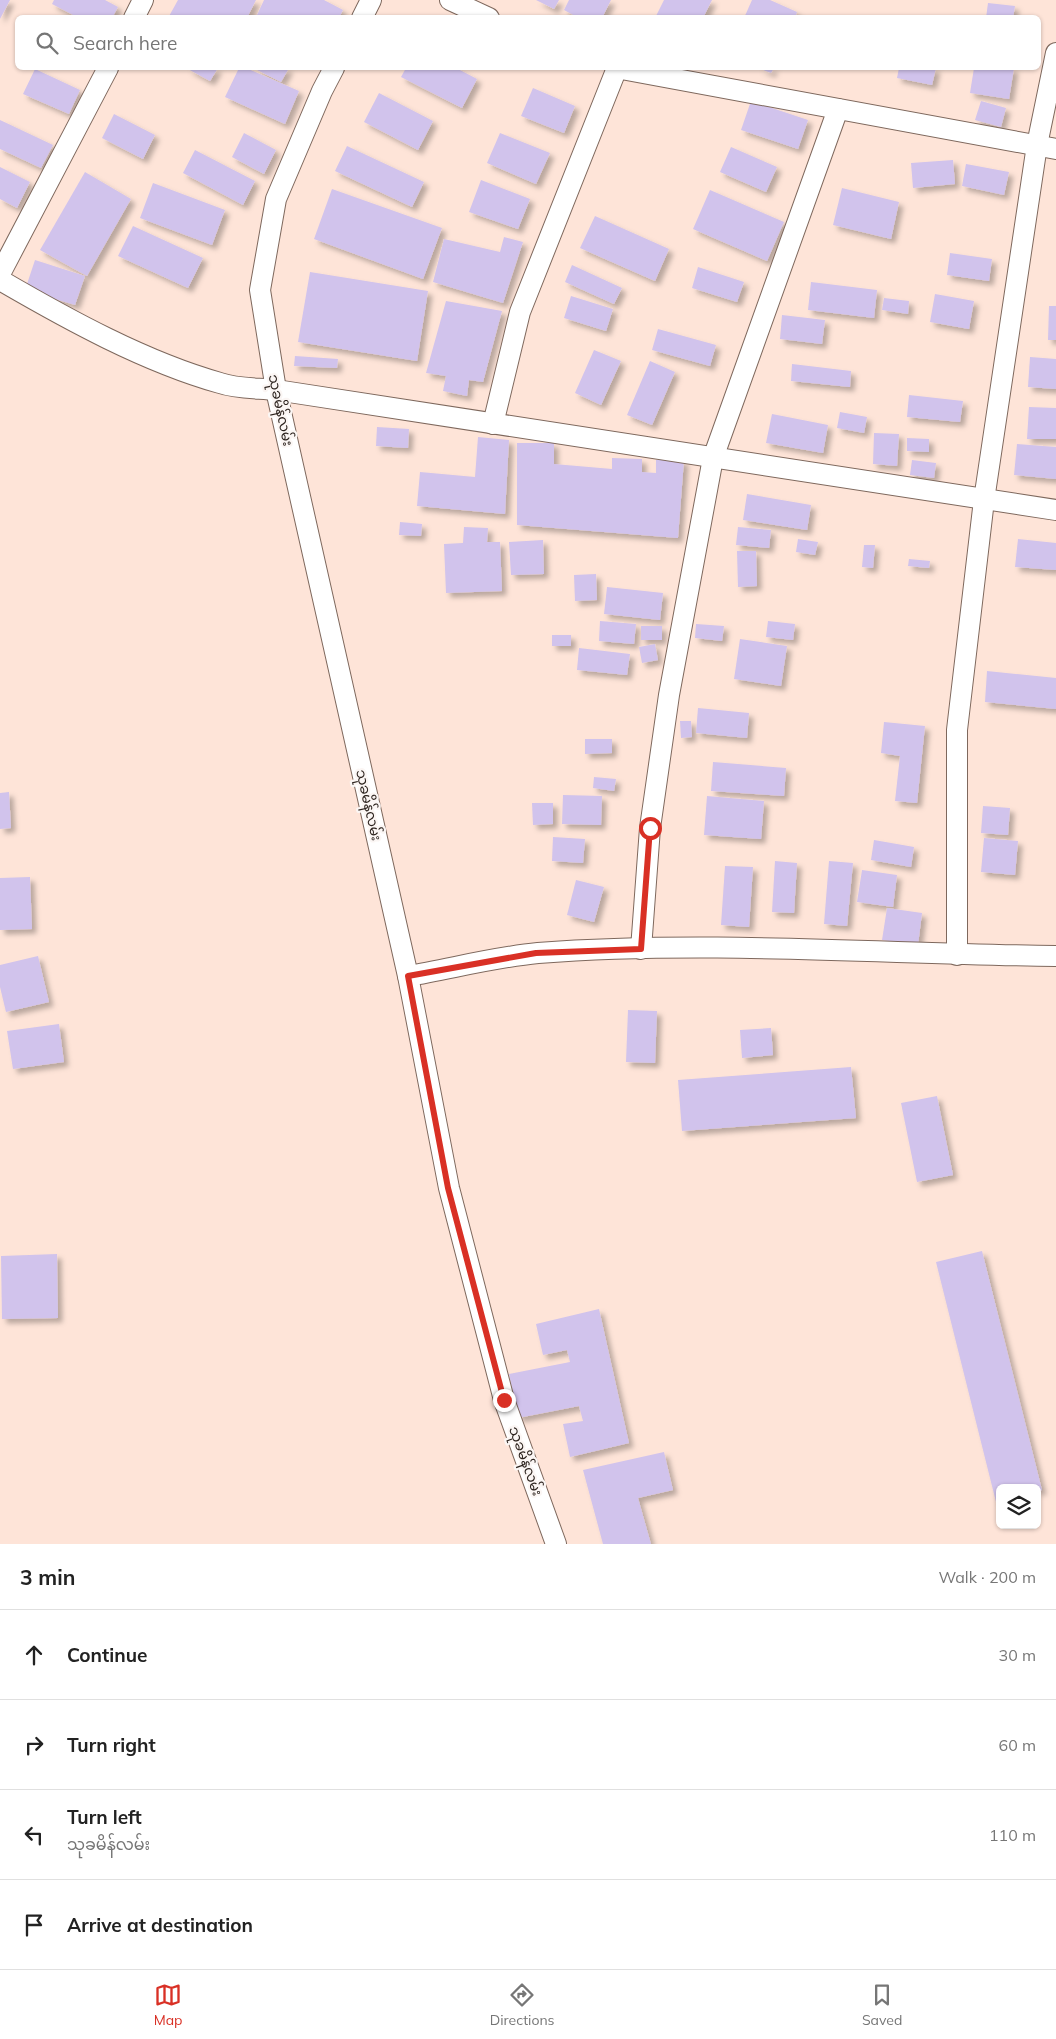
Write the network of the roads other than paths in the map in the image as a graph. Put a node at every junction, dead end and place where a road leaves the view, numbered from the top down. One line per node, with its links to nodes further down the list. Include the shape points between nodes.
1 (143, 0): 4 (street)
2 (371, 0): 5 (street)
3 (450, 0): 6 (street)
4 (136, 15)
5 (364, 15)
6 (482, 15)
7 (1056, 53): 13 (street)
8 (107, 70): 14 (street)
9 (333, 70): 16 (street, သုခမိန်လမ်း, via 276,200 266,249 260,290)
10 (615, 70): 17 (street, via 520,312)
11 (627, 70): 12 (street)
12 (838, 109): 13 (street); 18 (street)
13 (1047, 147): 19 (street)
14 (0, 274)
15 (0, 280): 16 (street, via 61,315 163,363 221,384)
16 (276, 390): 17 (street); 24 (street, သုခမိန်လမ်း)
17 (493, 424): 18 (street)
18 (714, 458): 19 (street); 21 (street, via 669,695 650,828)
19 (984, 500): 20 (street); 22 (street, via 957,730)
20 (1056, 510)
21 (641, 949): 22 (street, via 813,949); 24 (street, via 536,953)
22 (957, 955): 23 (street)
23 (1056, 956)
24 (408, 976): 25 (street, သုခမိန်လမ်း, via 448,1188 499,1381)
25 (556, 1544)

